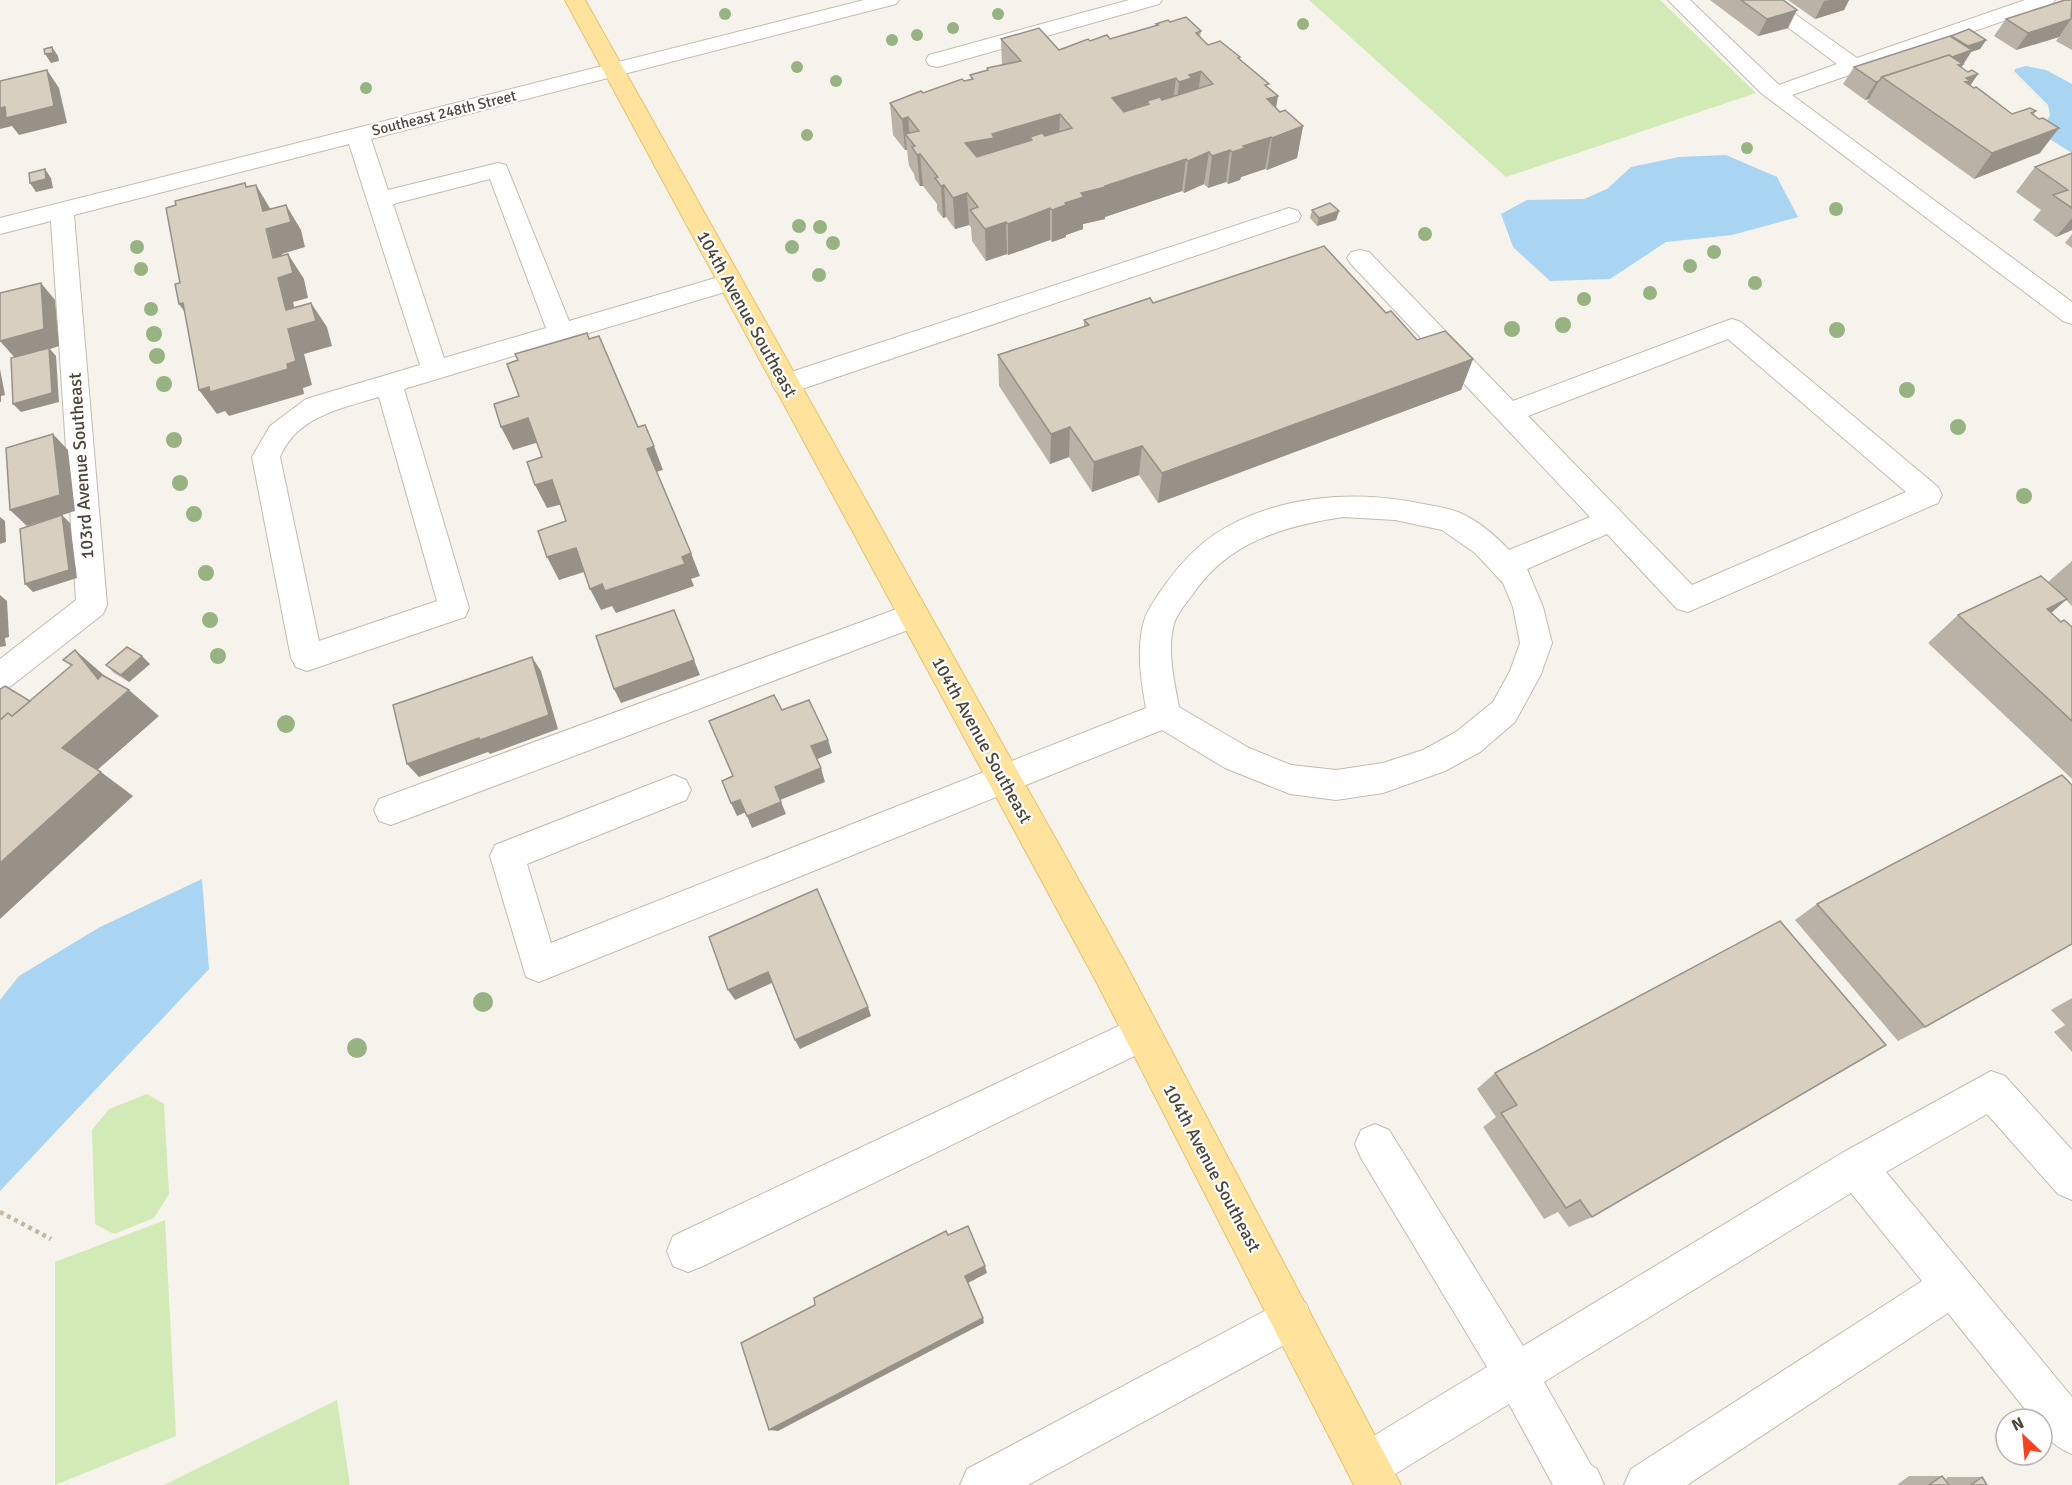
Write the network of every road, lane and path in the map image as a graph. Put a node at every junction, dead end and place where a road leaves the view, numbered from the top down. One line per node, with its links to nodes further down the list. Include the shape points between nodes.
1 (575, 0): 13 (main road, 104th Avenue Southeast)
2 (889, 0): 13 (street, Southeast 248th Street)
3 (1152, 0): 7 (street)
4 (1678, 0): 15 (street)
5 (1761, 0): 12 (street)
6 (2045, 0): 12 (street)
7 (1098, 7): 8 (street)
8 (1033, 33): 9 (street); 10 (street)
9 (1049, 52)
10 (959, 54): 11 (street); 14 (street)
11 (937, 60)
12 (1854, 66): 15 (street)
13 (612, 70): 16 (street, Southeast 248th Street); 22 (main road, 104th Avenue Southeast)
14 (975, 72)
15 (1776, 93): 23 (street)
16 (358, 135): 17 (street); 18 (street, Southeast 248th Street)
17 (379, 200): 24 (street, via 498,170); 25 (street)
18 (62, 210): 20 (street, Southeast 248th Street); 32 (street, 103rd Avenue Southeast, via 92,605)
19 (1289, 216): 27 (street)
20 (0, 226)
21 (1360, 258): 28 (street)
22 (729, 282): 24 (street); 27 (main road, 104th Avenue Southeast)
23 (2072, 315)
24 (561, 333): 25 (street)
25 (435, 371): 26 (street)
26 (390, 384): 26 (street, via 316,406 285,425 271,441 266,457 307,658 454,608)
27 (786, 384): 31 (main road, 104th Avenue Southeast)
28 (1509, 413): 29 (street); 29 (street, via 1732,328 1928,495 1688,600)
29 (1612, 520): 30 (street)
30 (1505, 566): 33 (street, via 1486,545 1450,521 1395,509 1343,506 1294,512 1246,529 1205,556 1159,621 1156,656); 33 (street, via 1516,577 1536,643 1525,674 1504,712 1468,742 1433,761 1383,778 1336,785 1290,779 1237,758)
31 (913, 615): 34 (main road, 104th Avenue Southeast); 36 (street)
32 (0, 677)
33 (1164, 714): 34 (street)
34 (1005, 780): 35 (street, via 539,965 507,856); 37 (main road, 104th Avenue Southeast)
35 (674, 790)
36 (391, 810)
37 (1142, 1033): 43 (street); 45 (main road, 104th Avenue Southeast)
38 (1375, 1144): 46 (street)
39 (1856, 1167): 40 (street, via 1991,1090); 44 (street); 46 (street)
40 (2072, 1180)
41 (0, 1212): 42 (path)
42 (51, 1239)
43 (688, 1251)
44 (1953, 1285): 47 (street); 51 (street)
45 (1291, 1318): 48 (main road, 104th Avenue Southeast); 49 (street)
46 (1517, 1376): 48 (street); 50 (street, via 1575,1481)
47 (2072, 1432)
48 (1373, 1475)
49 (983, 1485)
50 (1581, 1485)
51 (1647, 1485)

